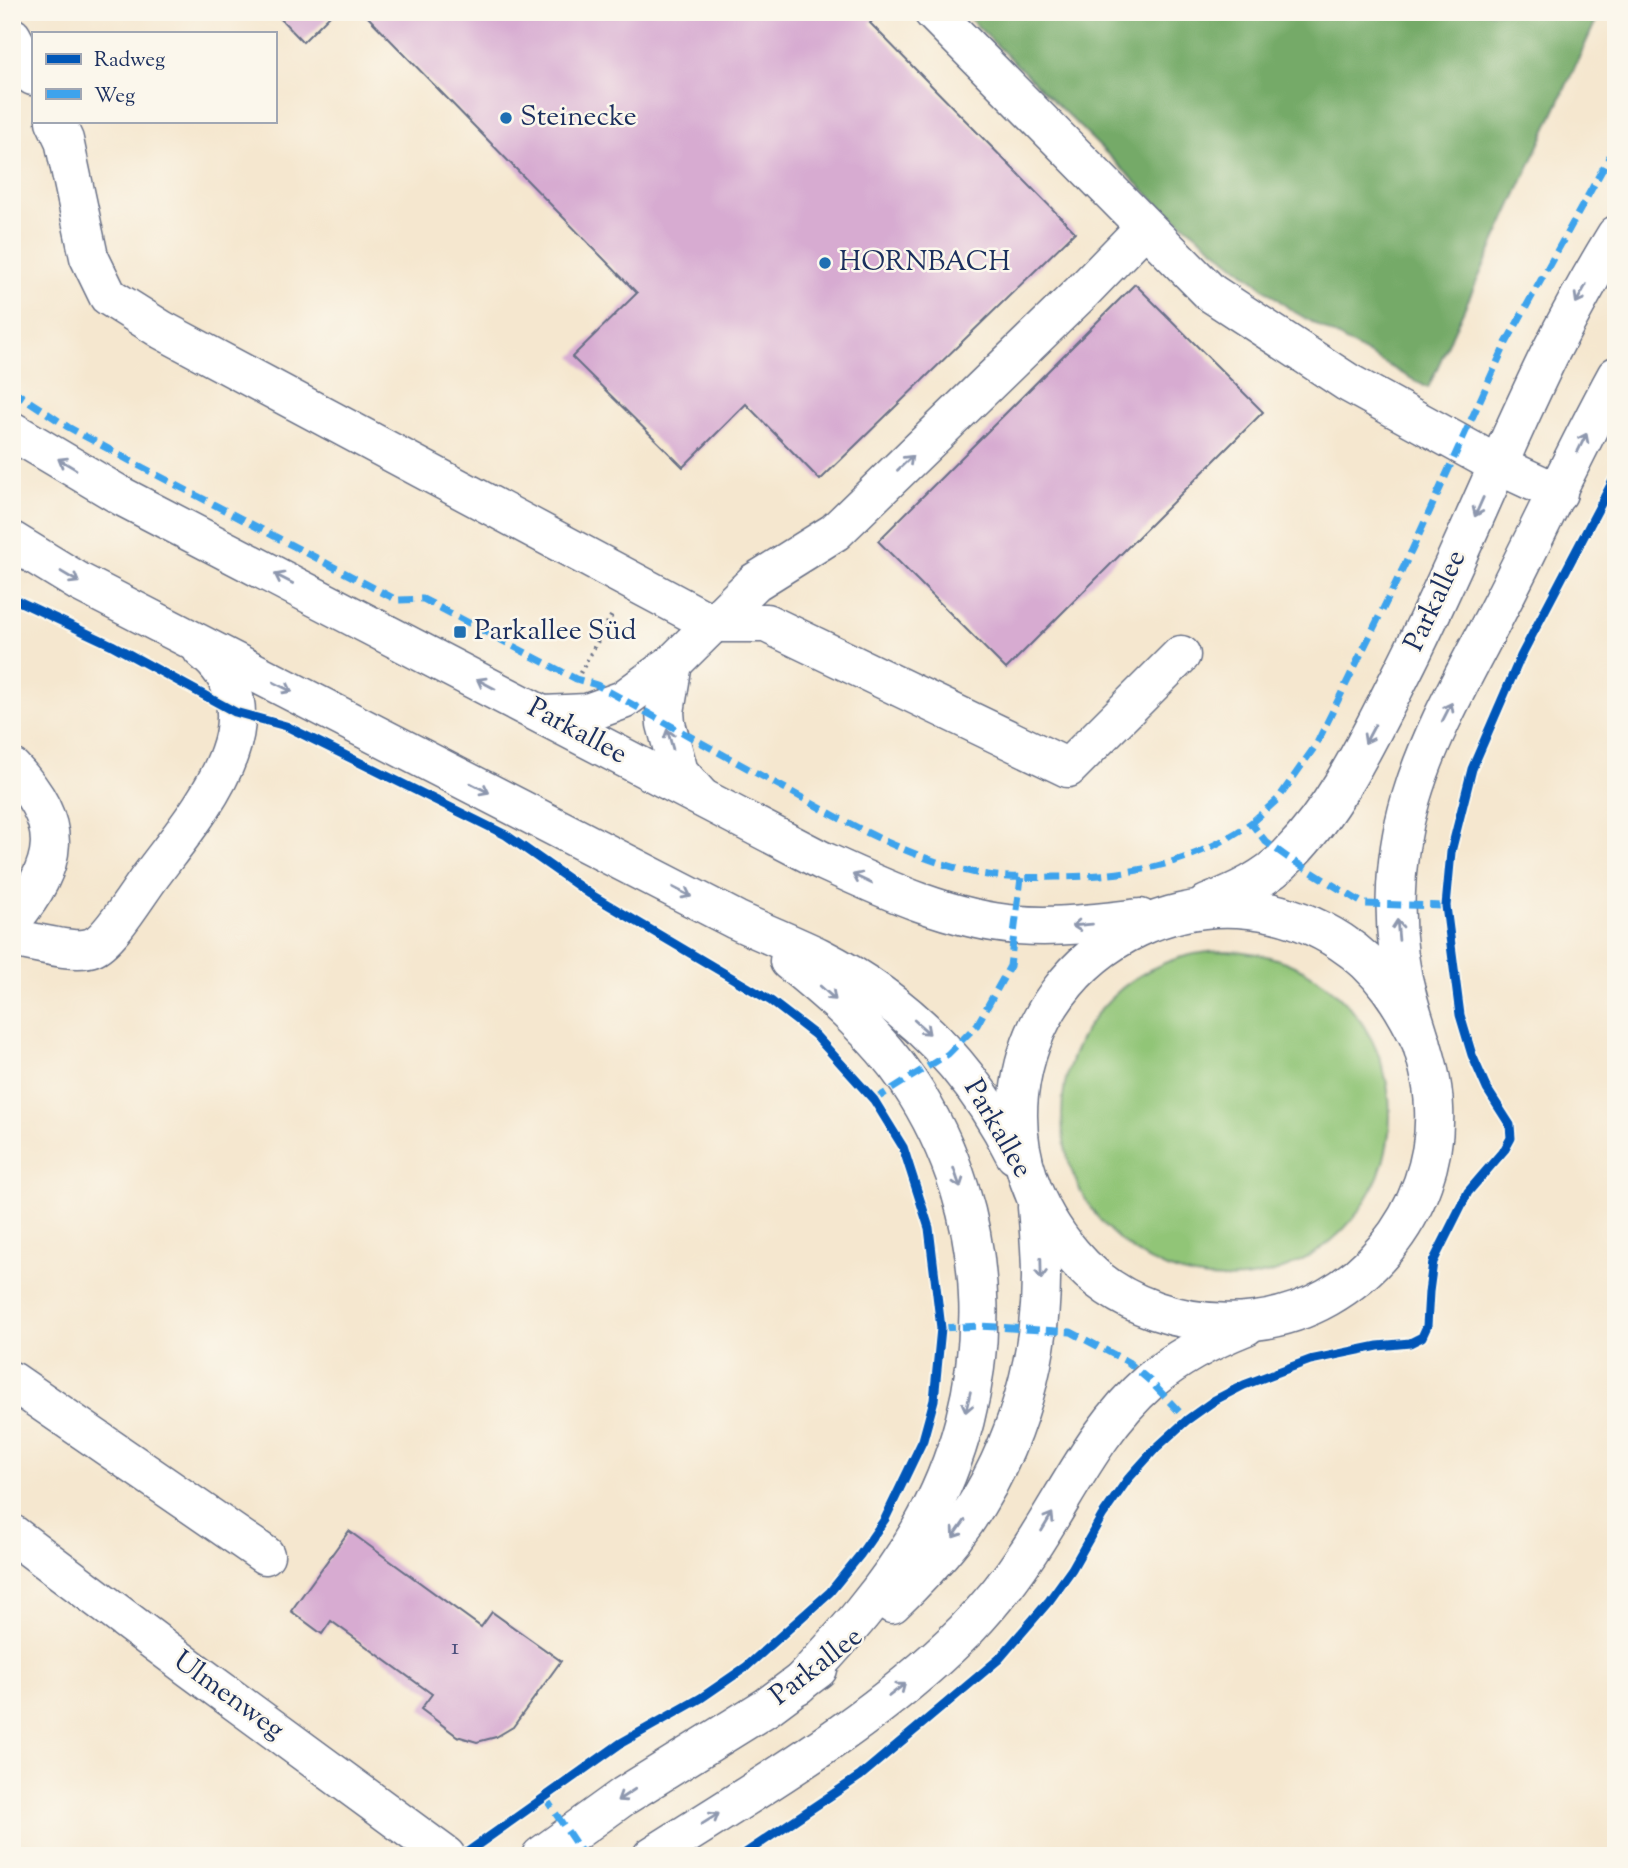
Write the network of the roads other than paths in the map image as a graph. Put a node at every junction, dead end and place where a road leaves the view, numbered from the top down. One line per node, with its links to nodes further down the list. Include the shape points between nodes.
1 (933, 12): 5 (street)
2 (12, 37): 3 (street)
3 (32, 74)
4 (55, 122): 12 (street, via 64,140 89,257 108,296 162,330)
5 (1144, 228): 9 (street, via 1210,293 1347,382); 12 (street, one-way to 5, via 755,582 835,532)
6 (1616, 234): 9 (street, Parkallee, one-way to 9, via 1582,291)
7 (1616, 376): 10 (street, Parkallee, one-way to 7)
8 (12, 431): 16 (street, Parkallee, one-way to 8, via 123,497)
9 (1498, 465): 10 (street); 19 (street, Parkallee, one-way to 19, via 1424,630 1323,814 1272,871 1253,884)
10 (1558, 493): 23 (street, Parkallee, one-way to 10, via 1401,967 1396,905 1396,875 1410,801 1437,732)
11 (12, 541): 13 (street, Parkallee, one-way to 13, via 79,582)
12 (711, 623): 14 (street, via 766,623 1068,768); 15 (street)
13 (185, 636): 20 (street, Parkallee, one-way to 20); 22 (street, via 212,658 231,682 236,712 224,771 113,929 92,947 66,948)
14 (1181, 655)
15 (673, 663): 16 (street, via 624,700 587,713); 18 (street, one-way to 15, via 679,772 666,724)
16 (544, 716): 18 (street, Parkallee)
17 (12, 768): 21 (street, via 30,786 46,813 51,849 43,879)
18 (702, 797): 19 (street, Parkallee, one-way to 18, via 1075,926 1016,925 960,914 866,881)
19 (1182, 912): 23 (street, Parkallee, via 1255,909 1326,933 1369,964 1391,988); 24 (street, Parkallee, via 1138,927 1104,947 1075,972 1050,1003 1021,1074 1017,1113 1021,1152)
20 (736, 920): 24 (street, Parkallee, one-way to 24, via 847,973 930,1033 985,1100); 29 (street, one-way to 29, via 831,996 907,1079 954,1169 966,1205 978,1276 974,1375 947,1475 920,1530 872,1604)
21 (12, 921)
22 (12, 938)
23 (1422, 1044): 25 (street, Parkallee, via 1432,1087 1433,1141 1416,1203 1400,1231 1357,1278 1330,1296 1301,1310)
24 (1034, 1195): 25 (street, Parkallee, via 1055,1235 1111,1289 1144,1307 1181,1319 1220,1324); 29 (street, Parkallee, one-way to 29, via 1041,1278 1037,1329 1020,1410 1005,1451 970,1513 927,1570)
25 (1258, 1321): 32 (street, Parkallee, one-way to 25, via 832,1740 916,1675 998,1594 1121,1410 1187,1354)
26 (12, 1381): 28 (street)
27 (12, 1534): 30 (street, Ulmenweg)
28 (265, 1555)
29 (798, 1685): 31 (street, Parkallee, one-way to 31, via 624,1796)
30 (446, 1856)
31 (541, 1856)
32 (652, 1856)

